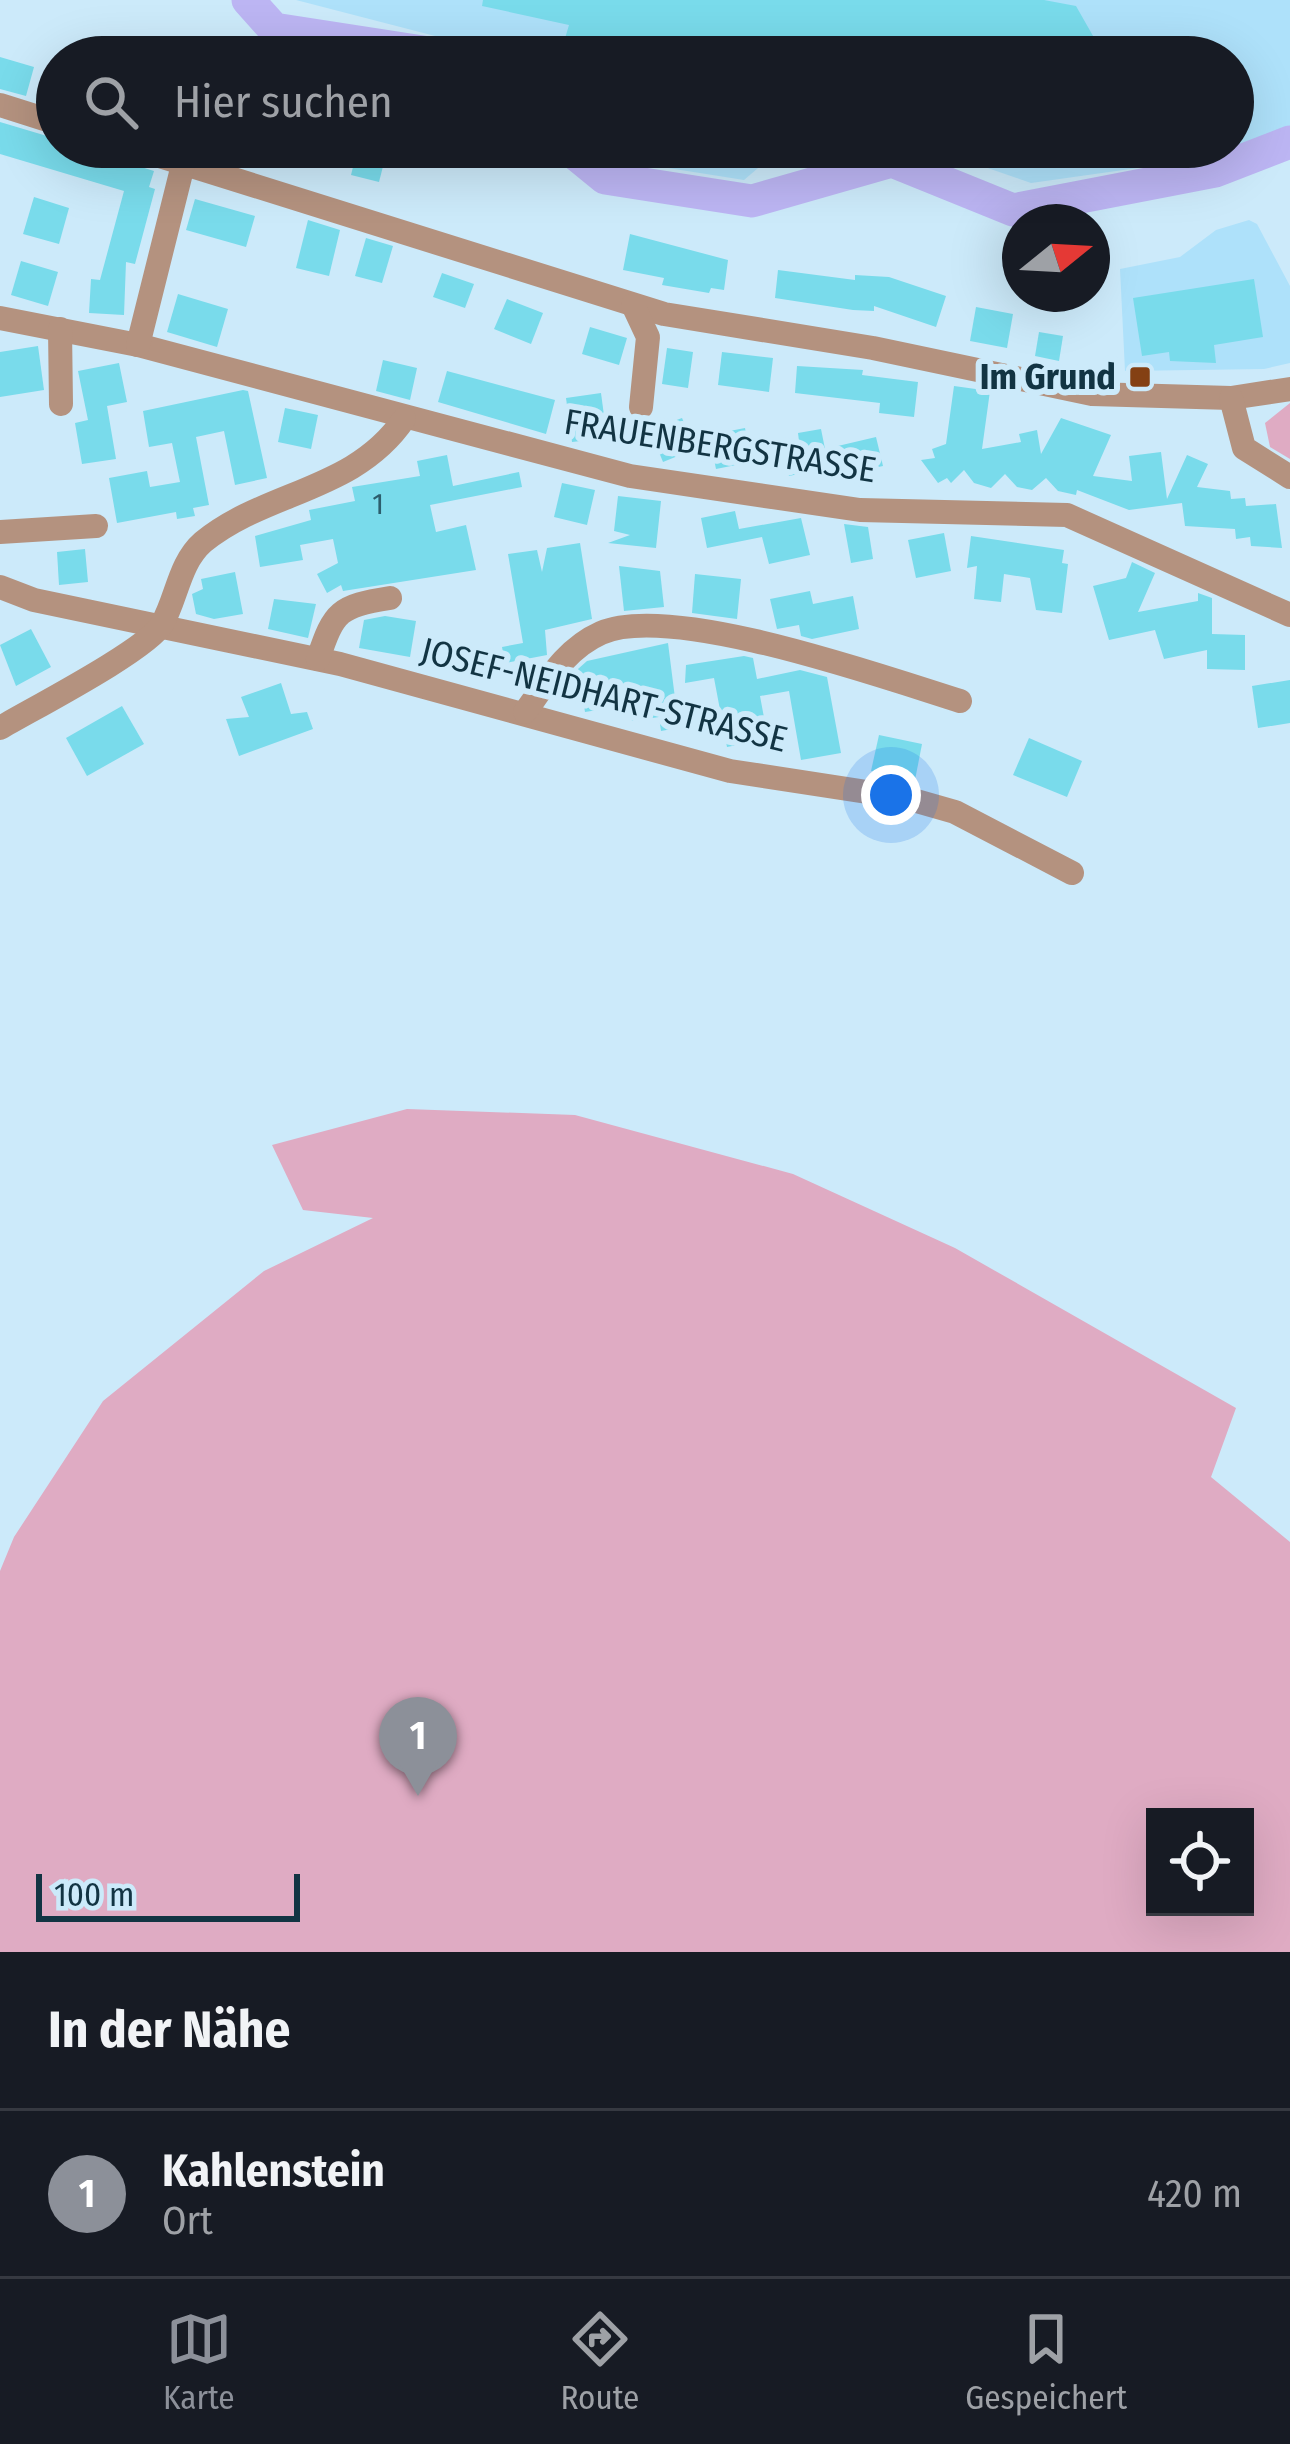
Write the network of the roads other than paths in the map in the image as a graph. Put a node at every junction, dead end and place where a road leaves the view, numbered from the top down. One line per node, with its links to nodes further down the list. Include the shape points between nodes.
1 (0, 105): 2 (street)
2 (36, 116)
3 (181, 168): 8 (street)
4 (192, 168): 5 (street)
5 (633, 305): 10 (street, via 1092,394); 12 (street, via 648,337)
6 (0, 318): 7 (street, FRAUENBERGSTRASSE)
7 (60, 329): 8 (street, FRAUENBERGSTRASSE); 11 (street)
8 (138, 345): 13 (street, FRAUENBERGSTRASSE)
9 (1290, 388): 10 (street)
10 (1231, 398): 14 (street, via 1244,448)
11 (61, 404)
12 (641, 407)
13 (404, 419): 19 (street, FRAUENBERGSTRASSE, via 676,483 860,509 1067,514); 20 (street, via 384,449 347,472 200,544)
14 (1290, 477)
15 (96, 526): 16 (street)
16 (0, 532)
17 (0, 586): 20 (street, JOSEF-NEIDHART-STRASSE)
18 (390, 598): 21 (street, JOSEF-NEIDHART-STRASSE, via 353,603 331,619)
19 (1290, 615)
20 (161, 627): 21 (street, JOSEF-NEIDHART-STRASSE); 24 (street)
21 (318, 659): 23 (street, JOSEF-NEIDHART-STRASSE)
22 (960, 701): 23 (street, via 825,658 647,622 602,633 564,657)
23 (525, 712): 25 (street, JOSEF-NEIDHART-STRASSE, via 730,771 922,802)
24 (0, 728)
25 (1072, 873)

